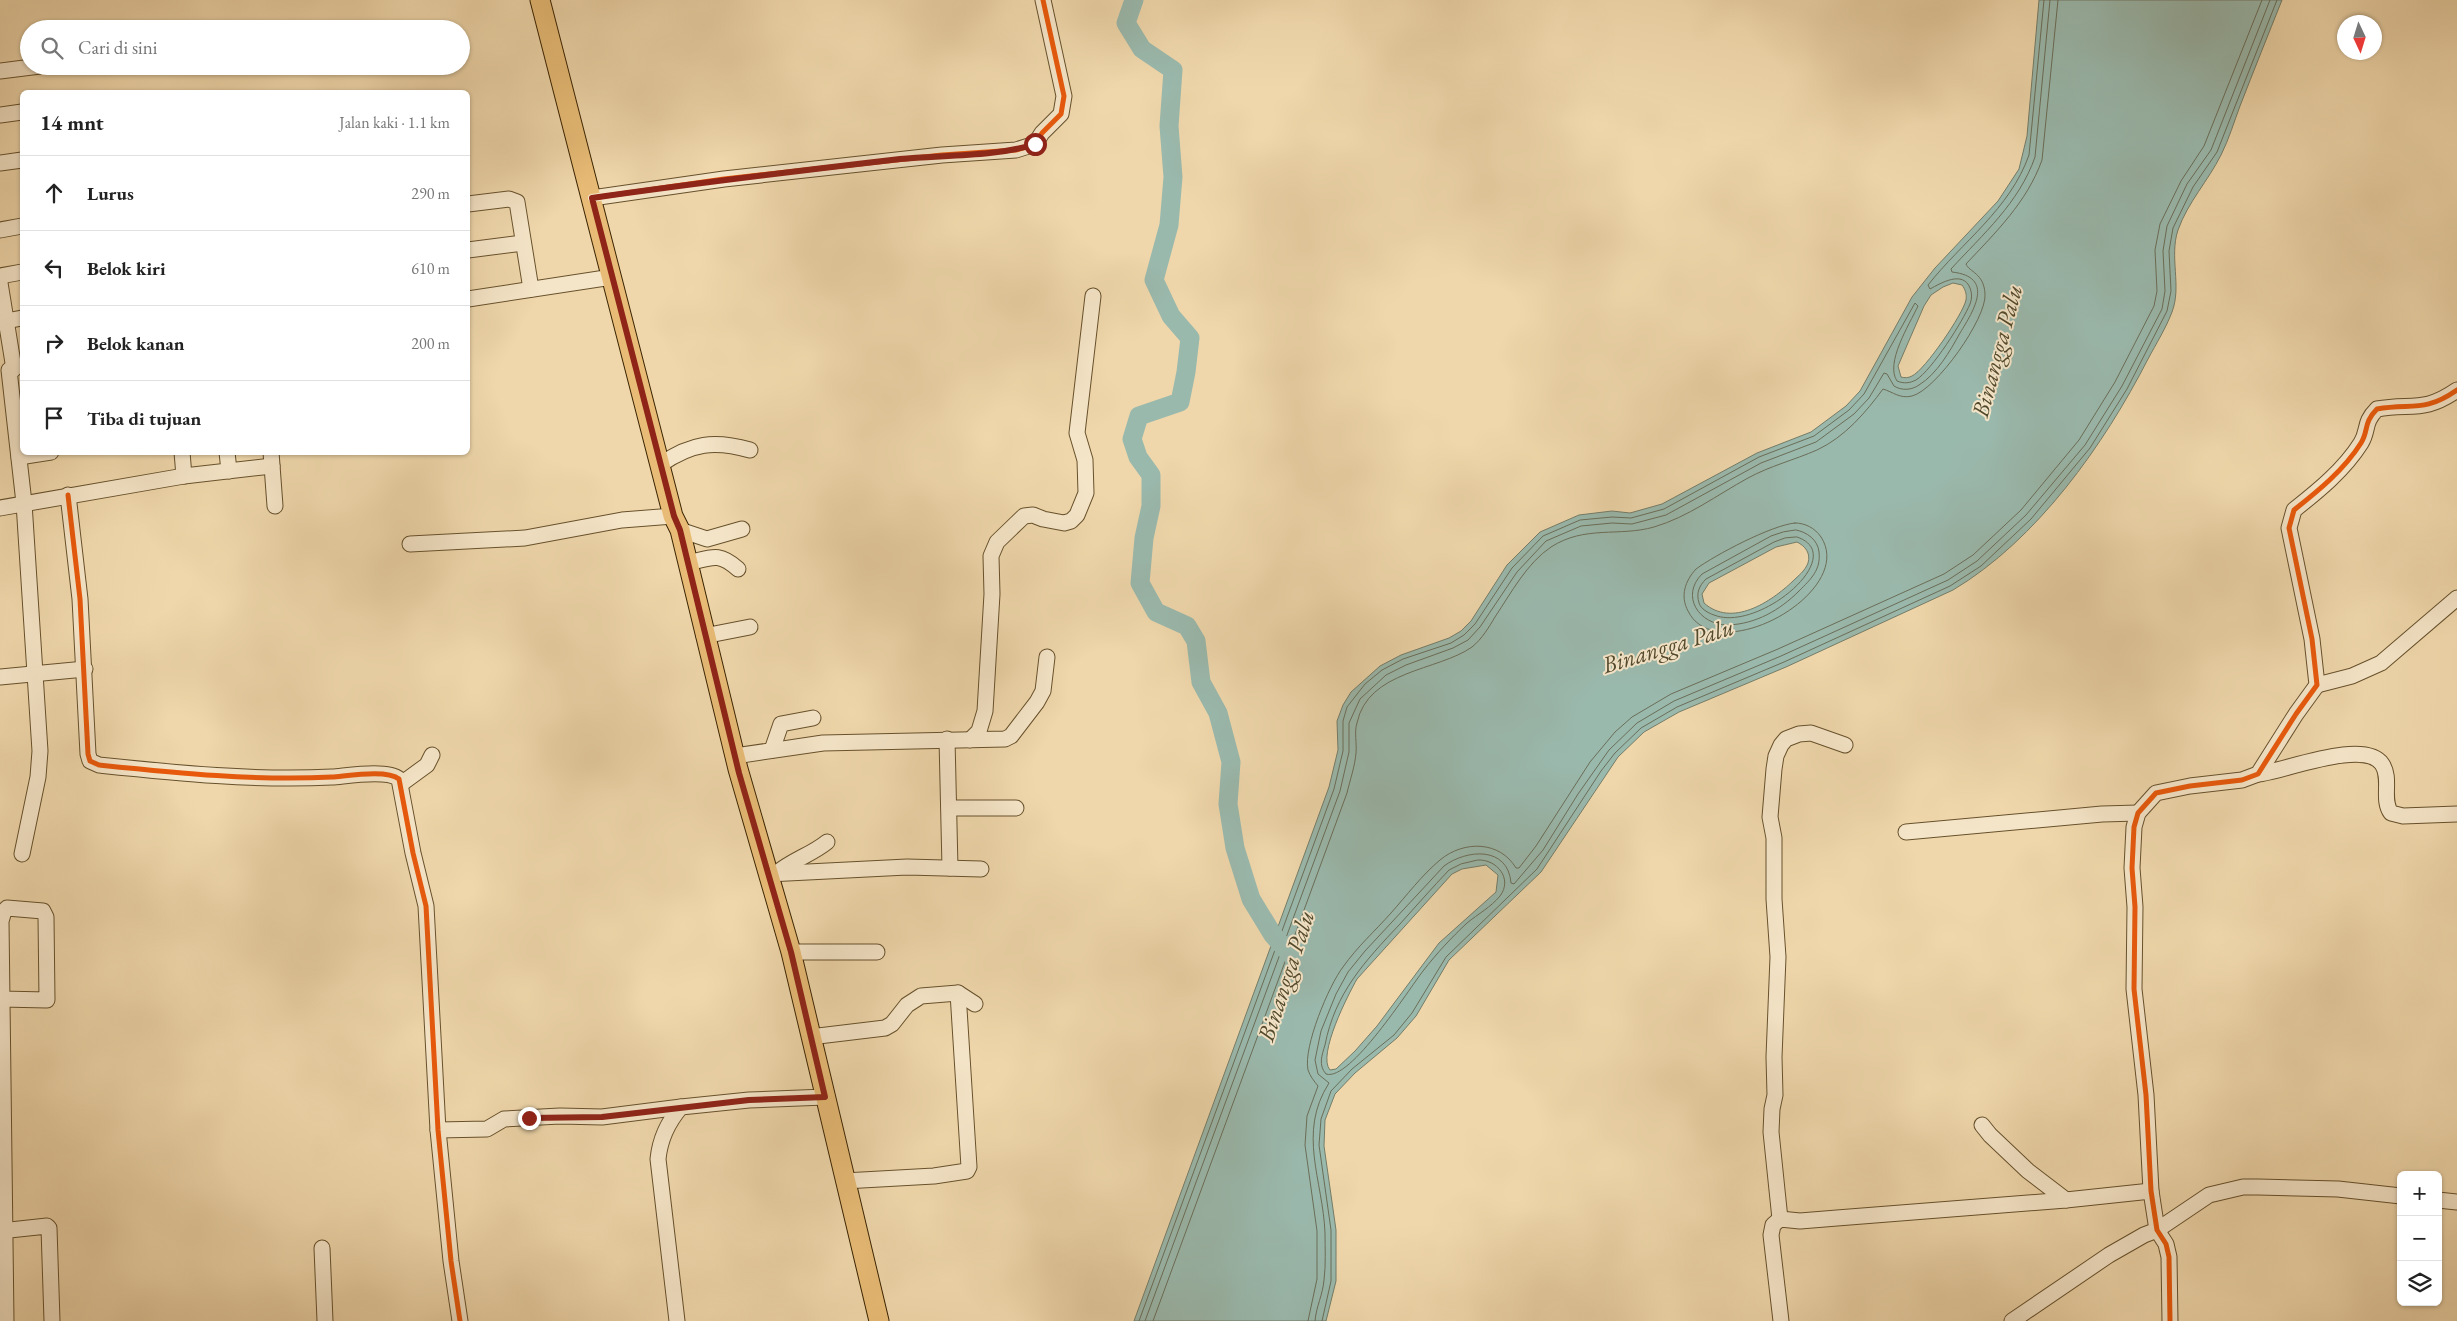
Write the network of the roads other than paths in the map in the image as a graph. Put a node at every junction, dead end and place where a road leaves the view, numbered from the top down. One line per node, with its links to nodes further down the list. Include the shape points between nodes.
1 (540, 0): 9 (main road)
2 (1043, 0): 9 (street, via 1064,96 1061,114 1035,144 1016,150 734,178)
3 (20, 68): 4 (street)
4 (0, 71)
5 (20, 112): 6 (street)
6 (0, 115)
7 (20, 160): 8 (street)
8 (0, 163)
9 (592, 198): 17 (main road)
10 (470, 204): 13 (street, via 516,201)
11 (20, 226): 12 (street)
12 (0, 230)
13 (523, 243): 14 (street); 19 (street)
14 (470, 250)
15 (20, 272): 16 (street)
16 (0, 276)
17 (612, 277): 19 (street); 33 (main road)
18 (0, 283): 23 (street)
19 (531, 289): 21 (street)
20 (1093, 296): 55 (street, via 1077,433 1084,460 1086,493 1077,516 1071,521 1064,523 1033,515 1024,516 997,542 991,556 985,711 979,731)
21 (470, 299)
22 (20, 318): 23 (street)
23 (6, 321): 24 (street)
24 (11, 369): 26 (street)
25 (2457, 390): 52 (street, via 2442,400 2418,407 2377,409 2368,419 2362,442 2335,475 2291,516 2289,528 2312,639)
26 (18, 410): 31 (street)
27 (750, 450): 33 (street, via 711,444 678,452)
28 (35, 455): 31 (street)
29 (182, 455): 35 (street)
30 (227, 455): 34 (street)
31 (19, 458): 37 (street)
32 (272, 459): 34 (street); 38 (street)
33 (661, 464): 40 (main road)
34 (229, 471): 35 (street)
35 (184, 476): 36 (street)
36 (68, 495): 37 (street); 49 (street)
37 (24, 503): 39 (street); 50 (street)
38 (276, 506)
39 (0, 508)
40 (676, 523): 41 (street, via 707,539); 42 (street, via 622,520 525,538); 43 (main road)
41 (742, 529)
42 (410, 544)
43 (688, 563): 44 (street, via 722,557); 47 (main road)
44 (738, 569)
45 (2457, 598): 52 (street, via 2381,663 2352,676)
46 (750, 627): 47 (street)
47 (704, 636): 59 (main road)
48 (1047, 657): 55 (street, via 1043,691 1011,736)
49 (85, 669): 50 (street); 61 (street, via 88,754 95,764 192,775 300,778 388,774 395,776)
50 (36, 674): 51 (street); 68 (street, via 38,777)
51 (0, 678)
52 (2317, 685): 60 (street)
53 (813, 718): 57 (street, via 781,724)
54 (947, 739): 55 (street); 57 (street, via 823,743); 62 (street)
55 (970, 740)
56 (1845, 745): 88 (street, via 1812,733 1799,734 1786,739 1781,745 1774,769 1770,817 1774,838 1778,957 1775,1095 1771,1132)
57 (772, 750): 59 (street)
58 (432, 755): 61 (street, via 427,765)
59 (735, 756): 71 (main road)
60 (2258, 774): 64 (street, via 2242,780 2156,793); 65 (street, via 2326,757 2374,758 2382,763 2385,772 2387,808 2391,813 2403,816)
61 (401, 784): 81 (street, via 426,906)
62 (949, 808): 63 (street); 69 (street)
63 (1016, 808)
64 (2138, 813): 66 (street); 83 (street, via 2132,840 2134,989 2144,1076)
65 (2457, 814)
66 (1906, 832)
67 (827, 842): 71 (street)
68 (22, 854)
69 (950, 868): 70 (street); 71 (street)
70 (982, 869)
71 (772, 874): 72 (main road)
72 (791, 952): 73 (street); 77 (main road)
73 (878, 952)
74 (958, 992): 76 (street); 77 (street, via 915,999 885,1028); 82 (street, via 967,1171)
75 (1, 999): 75 (street, via 47,1000 46,917 43,911 14,908 4,911 1,922); 90 (street)
76 (975, 1004)
77 (810, 1037): 78 (main road)
78 (825, 1097): 79 (street); 82 (main road)
79 (681, 1107): 81 (street, via 602,1117 504,1119 487,1129); 96 (street, via 669,1121 658,1159)
80 (1982, 1125): 85 (street, via 2036,1178)
81 (438, 1130): 95 (street)
82 (844, 1181): 97 (main road)
83 (2151, 1191): 85 (street); 89 (street)
84 (2397, 1196): 89 (street, via 2338,1189 2243,1187 2209,1195)
85 (2066, 1200): 88 (street, via 1800,1221)
86 (2442, 1200): 87 (street)
87 (2457, 1202)
88 (1780, 1219): 98 (street, via 1773,1225 1771,1235)
89 (2157, 1230): 99 (street, via 2109,1255); 100 (street, via 2166,1244 2169,1257)
90 (2, 1231): 92 (street); 93 (street, via 49,1228)
91 (322, 1248): 94 (street)
92 (6, 1321)
93 (52, 1321)
94 (325, 1321)
95 (460, 1321)
96 (677, 1321)
97 (879, 1321)
98 (1781, 1321)
99 (2012, 1321)
100 (2170, 1321)

